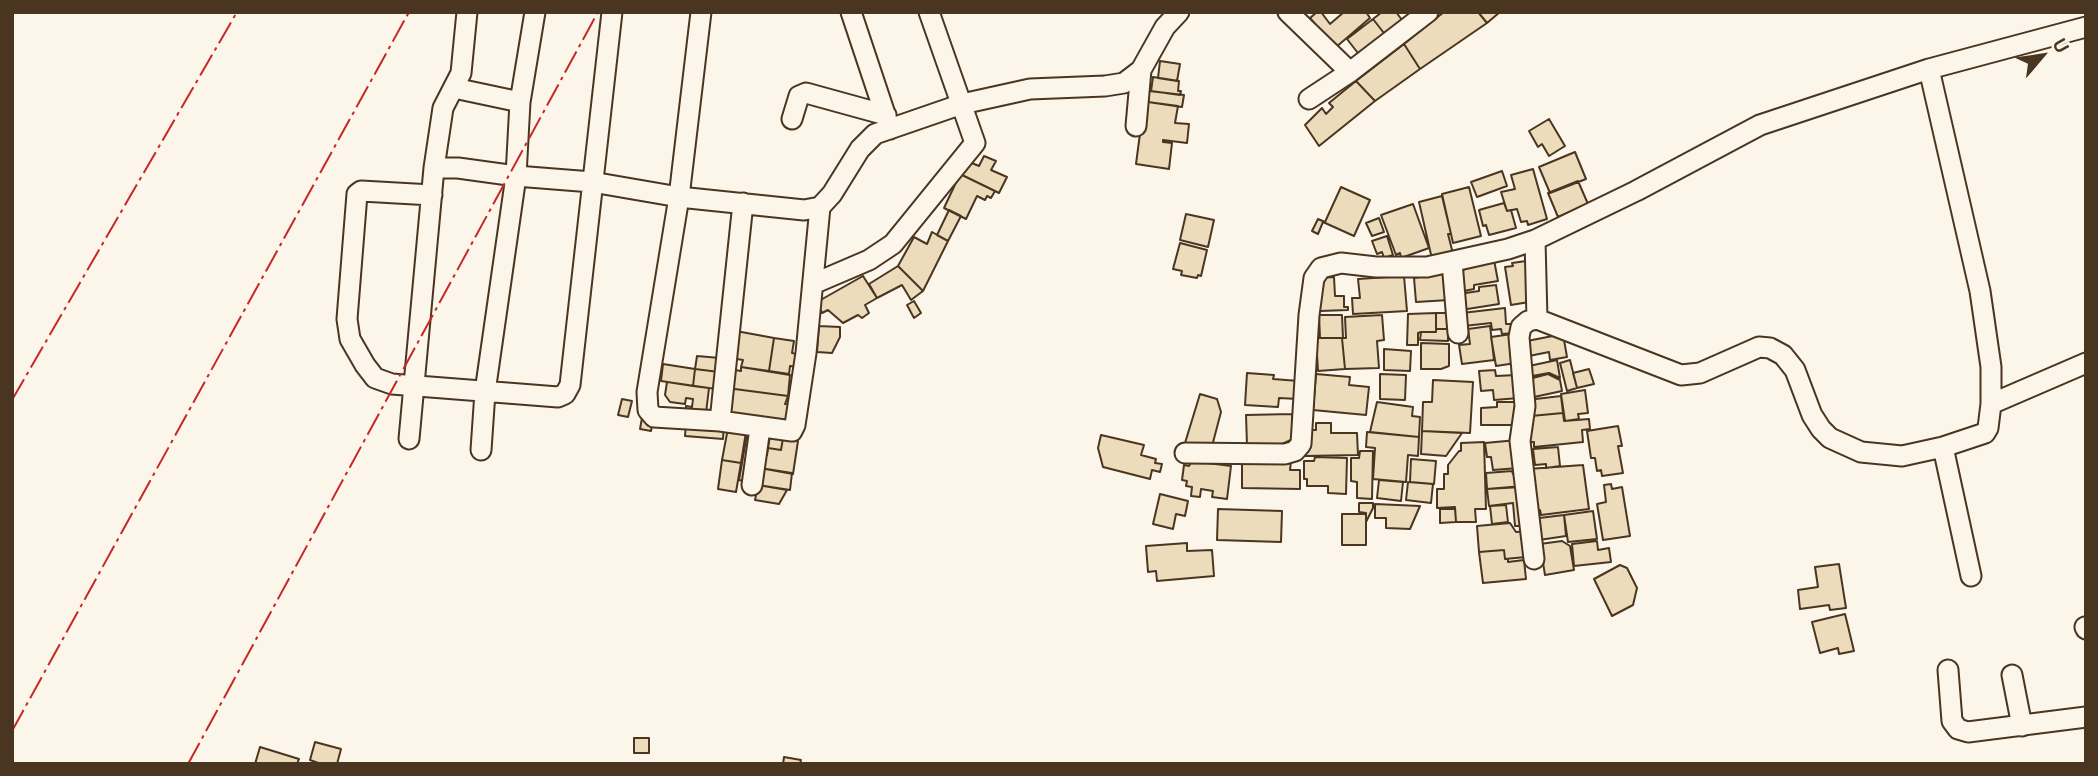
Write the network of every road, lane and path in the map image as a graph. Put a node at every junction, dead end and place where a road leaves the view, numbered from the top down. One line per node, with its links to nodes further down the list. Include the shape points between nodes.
1 (467, 12): 14 (street, via 461,73)
2 (535, 12): 16 (street)
3 (612, 12): 23 (street)
4 (701, 12): 25 (street)
5 (851, 12): 19 (street)
6 (929, 12): 17 (street)
7 (1179, 12): 12 (street)
8 (1428, 12): 13 (street)
9 (1298, 15): 13 (street)
10 (2086, 27): 11 (street)
11 (1929, 69): 28 (street, via 1760,125); 36 (street, via 1980,291 1991,367)
12 (1141, 70): 17 (street, via 1124,82 1105,86 1030,89); 20 (street)
13 (1350, 72): 15 (street)
14 (454, 88): 16 (street); 21 (street, via 443,108)
15 (1310, 99)
16 (520, 102): 22 (street)
17 (962, 104): 19 (street); 30 (street, via 975,143 893,244 869,260)
18 (792, 119): 19 (street, via 799,96 806,93)
19 (888, 122): 27 (street, via 866,141)
20 (1136, 126)
21 (434, 168): 22 (street); 24 (street)
22 (516, 176): 23 (street); 35 (street)
23 (592, 182): 25 (street); 35 (street, via 570,385 558,397)
24 (432, 195): 34 (street); 34 (street, via 361,191 356,201 347,319 351,339 375,378)
25 (679, 197): 26 (street); 37 (street, via 646,402 654,417)
26 (743, 203): 27 (street, via 804,211); 37 (street)
27 (820, 207): 30 (street)
28 (1535, 240): 29 (street); 31 (street)
29 (1452, 262): 32 (street); 42 (street, via 1427,267 1341,263 1321,268 1314,278 1309,315 1301,444 1284,454)
30 (813, 284): 38 (street, via 795,425 788,432)
31 (1537, 318): 40 (street, via 1681,375 1700,373 1752,349 1770,348 1795,370 1812,415 1830,438 1861,453 1882,456); 44 (street, via 1521,327 1520,337 1525,406 1520,440)
32 (1458, 333)
33 (2086, 363): 36 (street)
34 (413, 384): 35 (street); 39 (street)
35 (485, 392): 41 (street)
36 (1991, 404): 40 (street, via 1985,433)
37 (720, 421): 38 (street)
38 (760, 428): 43 (street)
39 (409, 439)
40 (1943, 447): 45 (street)
41 (481, 450)
42 (1185, 453)
43 (752, 485)
44 (1534, 559)
45 (1971, 576)
46 (1948, 670): 49 (street, via 1952,721 1958,729)
47 (2012, 674): 49 (street)
48 (2086, 717): 49 (street)
49 (2022, 726)

